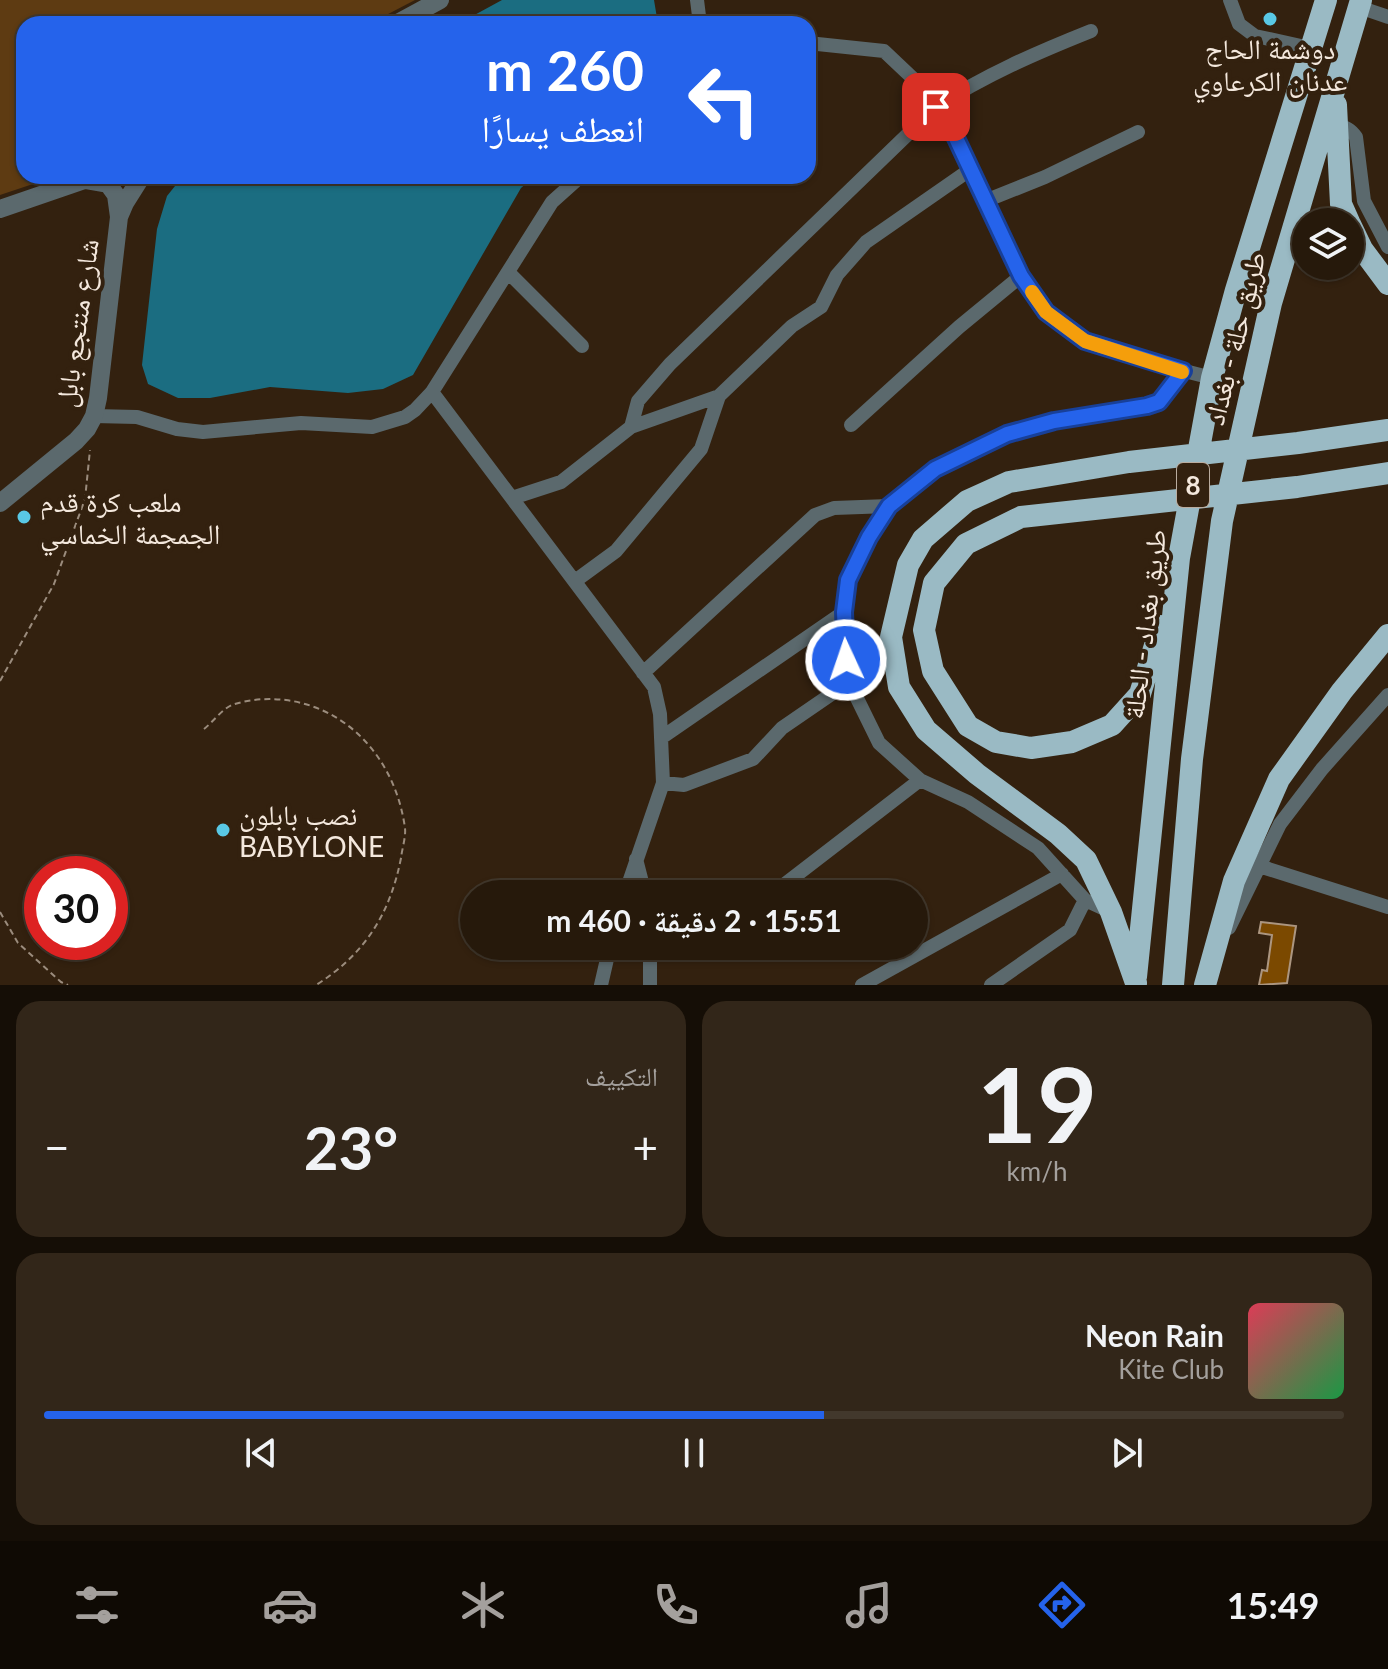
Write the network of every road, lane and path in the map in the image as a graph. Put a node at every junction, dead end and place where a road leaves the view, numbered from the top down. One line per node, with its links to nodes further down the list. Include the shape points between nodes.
1 (440, 0): 5 (street)
2 (1230, 0): 9 (street, via 1239,24 1255,36)
3 (1325, 4): 4 (highway, via 1339,18); 9 (highway, طريق بغداد - الحلة / 8)
4 (1359, 7): 6 (street); 10 (highway, طريق حلة - بغداد / 8)
5 (411, 16)
6 (1388, 17)
7 (1091, 31): 12 (street, via 973,82)
8 (816, 44): 12 (street, via 884,51)
9 (1310, 50): 10 (highway, via 1327,47); 31 (highway, طريق بغداد - الحلة / 8)
10 (1343, 58): 11 (highway, طريق حلة - بغداد / 8)
11 (1336, 83): 13 (highway); 75 (highway, طريق حلة - بغداد / 8, via 1271,303 1222,521 1192,759)
12 (936, 107): 15 (street); 36 (street, via 670,364 638,401)
13 (1336, 127): 21 (highway); 24 (street, via 1343,126 1356,137 1364,201)
14 (1138, 132): 20 (street)
15 (971, 169): 20 (street); 33 (street, via 866,242 837,275 821,307 792,326)
16 (73, 184): 22 (street, شارع منتجع بابل)
17 (108, 184): 23 (street, شارع منتجع بابل, via 116,195)
18 (137, 184): 23 (street)
19 (572, 184): 26 (street, via 552,202)
20 (985, 201): 27 (street)
21 (1343, 208)
22 (0, 209)
23 (119, 217): 34 (street, شارع منتجع بابل)
24 (1388, 247)
25 (1364, 252): 28 (highway)
26 (508, 272): 29 (street); 32 (street)
27 (1021, 276): 30 (street, via 1046,312 1085,341); 35 (street)
28 (1388, 284)
29 (582, 346)
30 (1183, 371): 31 (street); 42 (street, via 1159,402 1007,434 935,469)
31 (1212, 378): 43 (highway, طريق بغداد - الحلة / 8)
32 (432, 392): 34 (street, via 405,417 372,427 301,423 203,432 137,417); 40 (street)
33 (719, 396): 36 (street); 44 (street, via 701,449 616,551)
34 (94, 416): 41 (street, شارع منتجع بابل, via 76,441)
35 (851, 425)
36 (631, 427): 40 (street, via 561,482)
37 (1388, 430): 64 (highway, via 1009,482 967,501 923,539 908,565 891,637 899,687 926,730 1086,860)
38 (91, 443): 48 (path, via 85,499 54,584)
39 (1388, 473): 43 (highway, via 1021,517 966,544 934,583 924,630 933,671 968,726 996,742 1031,748 1072,742 1112,725 1140,694 1151,667)
40 (512, 498): 44 (street)
41 (0, 503)
42 (889, 506): 45 (street, via 848,580); 47 (street, via 834,508 815,515)
43 (1179, 558): 68 (highway, طريق بغداد - الحلة / 8)
44 (575, 581): 47 (street)
45 (844, 612): 49 (street); 52 (street)
46 (1388, 635): 67 (highway, via 1279,779 1234,881)
47 (643, 673): 52 (street, via 654,687)
48 (0, 681)
49 (849, 682): 53 (street, via 879,743); 54 (street, via 782,728 753,759 684,785)
50 (1388, 695): 56 (street, via 1280,824)
51 (204, 729): 70 (path, via 230,706 266,698 304,703 338,717 371,746 394,785 405,831 395,889 374,931 337,971)
52 (661, 738): 54 (street)
53 (920, 780): 57 (street, via 968,802 1038,848); 60 (street)
54 (663, 783): 55 (street)
55 (636, 858): 58 (street); 59 (street)
56 (1259, 866): 62 (street); 67 (street)
57 (1062, 874): 61 (street); 73 (street)
58 (629, 880)
59 (642, 880)
60 (790, 880)
61 (1085, 900): 64 (street); 74 (street, via 1070,930)
62 (1388, 907)
63 (0, 912): 69 (path, via 18,943)
64 (1111, 912): 68 (highway)
65 (607, 960): 71 (street)
66 (650, 960): 72 (street)
67 (1206, 978)
68 (1136, 984)
69 (68, 985)
70 (316, 985)
71 (601, 985)
72 (650, 985)
73 (862, 985)
74 (991, 985)
75 (1173, 985)

